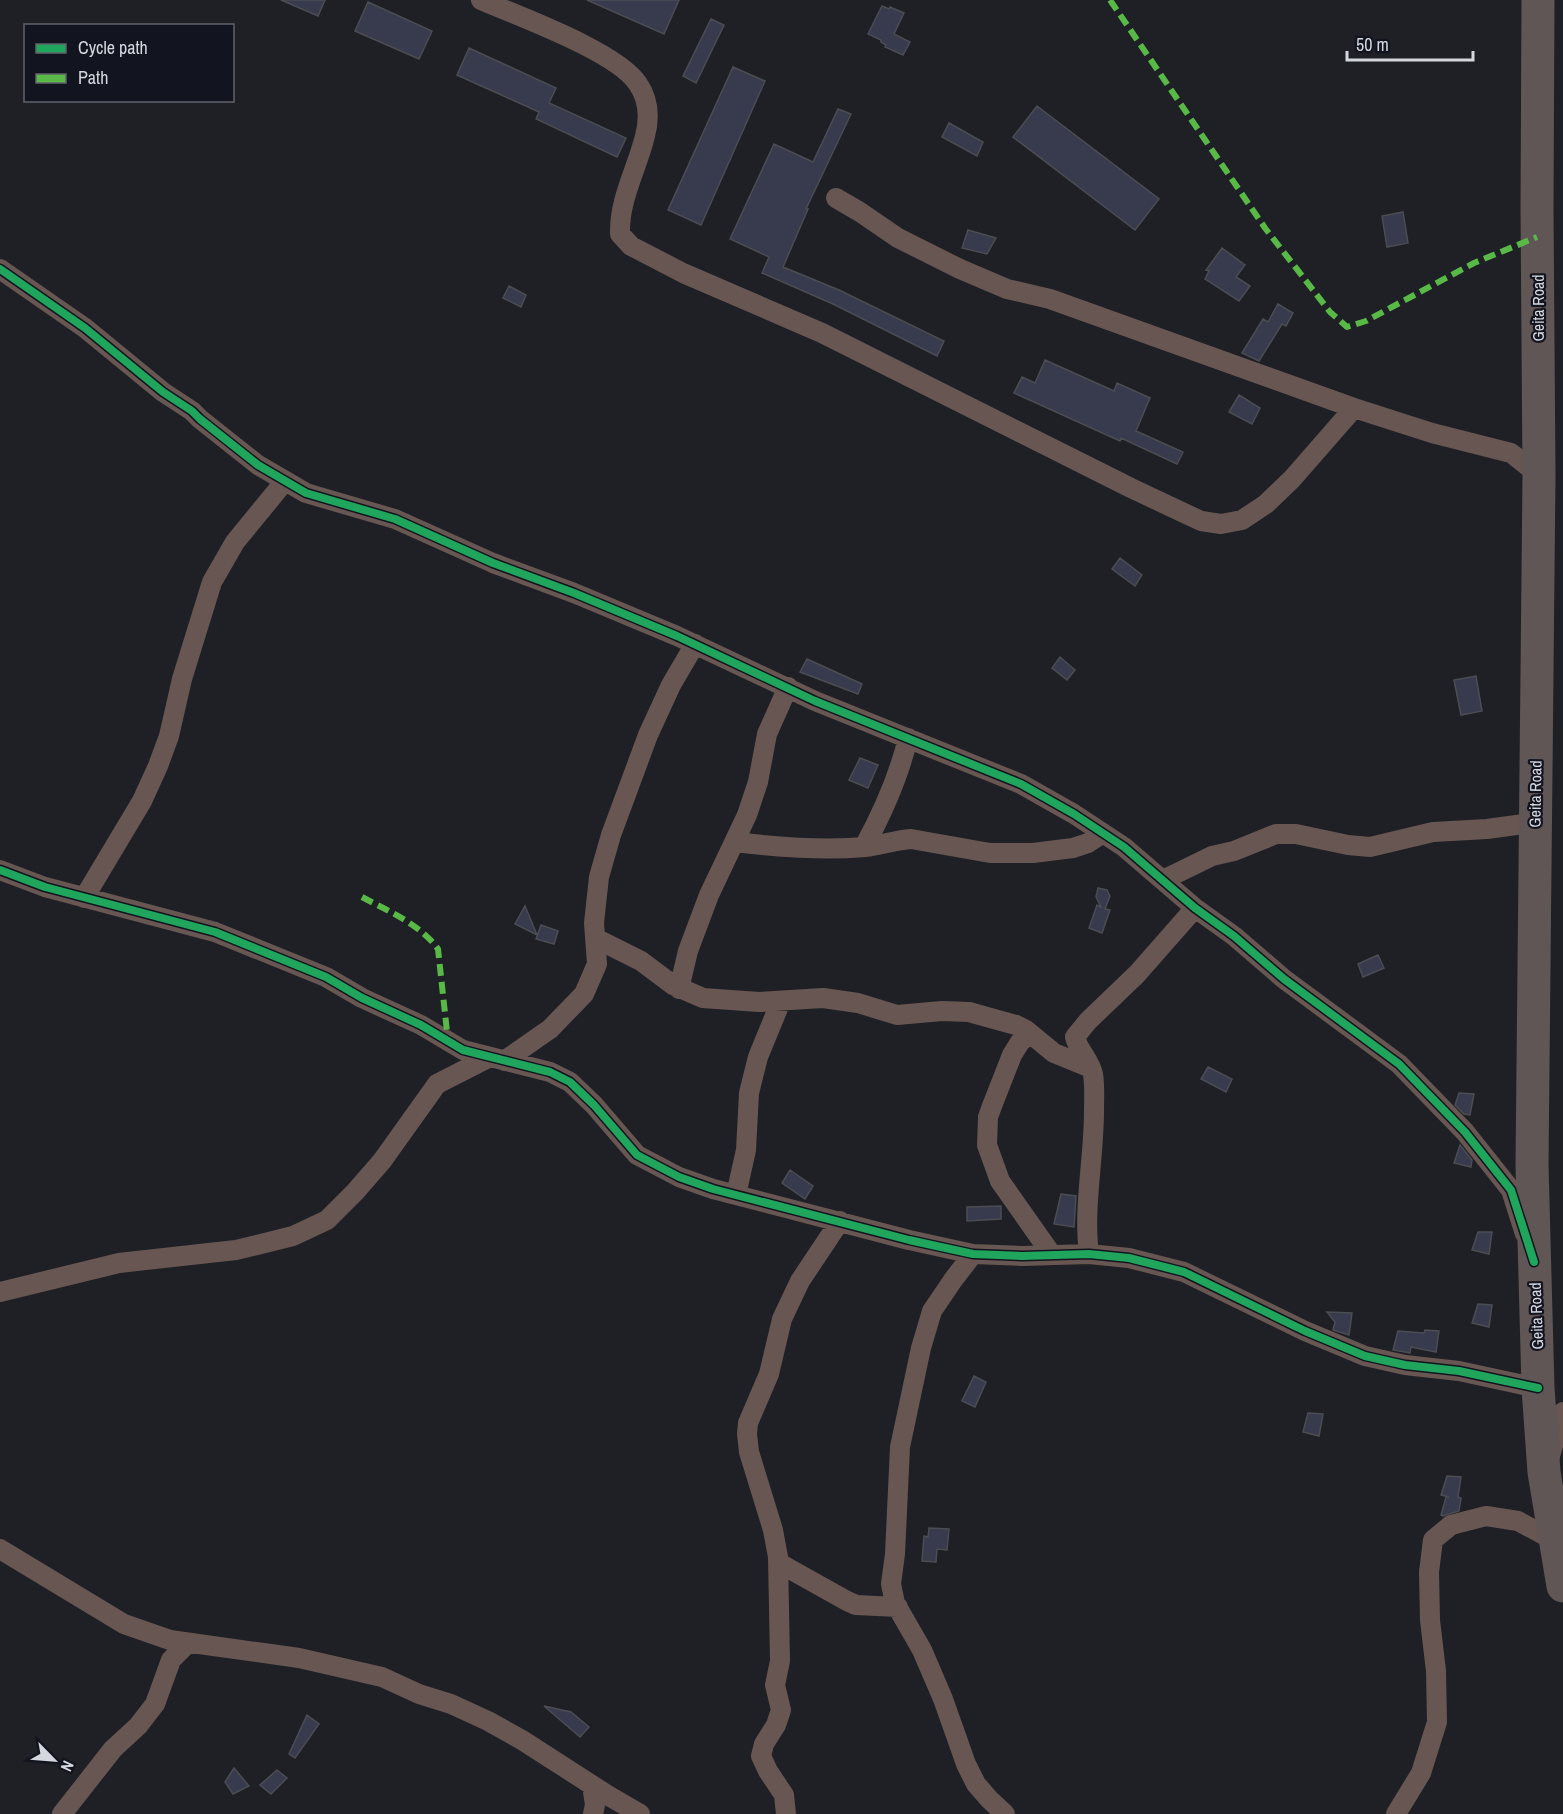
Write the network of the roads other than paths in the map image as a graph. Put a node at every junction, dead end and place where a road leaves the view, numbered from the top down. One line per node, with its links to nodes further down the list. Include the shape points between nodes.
1 (481, 0): 5 (street, via 597,51 620,64 638,83 649,107 645,136 619,219 620,234 631,246 683,273 822,333 1171,507 1202,521 1221,524 1242,520 1292,479)
2 (1538, 0): 6 (highway, Geita Road)
3 (836, 198): 5 (street, via 898,238 1007,289 1050,299)
4 (0, 269): 7 (street, via 85,328 258,465)
5 (1354, 408): 6 (street, via 1511,453)
6 (1539, 475): 11 (highway, Geita Road)
7 (285, 481): 8 (street, via 306,493 395,519); 17 (street, via 235,542 212,582 158,766 142,801)
8 (695, 644): 9 (street); 19 (street, via 648,735 611,835 599,877)
9 (788, 687): 10 (street); 13 (street, via 767,734 753,798)
10 (908, 738): 12 (street, via 1022,784); 14 (street, via 892,788)
11 (1534, 830): 16 (street, via 1530,823 1433,832 1370,847 1276,834 1212,856); 30 (highway, Geita Road)
12 (1103, 833): 14 (street, via 1073,848 1033,853 979,852 911,839); 16 (street)
13 (734, 842): 14 (street); 20 (street, via 699,921)
14 (864, 847)
15 (0, 870): 17 (street)
16 (1163, 880): 18 (street)
17 (84, 898): 23 (street, via 215,932 259,949 326,977 464,1050)
18 (1196, 908): 24 (street, via 1075,1037); 30 (street, via 1284,980 1399,1064 1465,1132 1510,1190)
19 (595, 938): 20 (street, via 641,961); 23 (street, via 597,964 584,994 550,1029)
20 (679, 989): 21 (street, via 703,998)
21 (781, 1001): 22 (street, via 832,999 897,1015 969,1012 1016,1025); 25 (street, via 763,1043 749,1093 746,1150)
22 (1030, 1034): 24 (street, via 1053,1053); 29 (street, via 1012,1055 992,1106 987,1145 1000,1181)
23 (496, 1059): 25 (street, via 550,1072 570,1083 636,1155 679,1177); 31 (street, via 437,1084 355,1192 327,1220 293,1236 236,1250 119,1263)
24 (1090, 1068): 28 (street, via 1094,1090)
25 (736, 1195): 26 (street)
26 (840, 1221): 27 (street); 37 (street, via 800,1281 782,1319 765,1387 748,1423 749,1452)
27 (973, 1254): 29 (street); 39 (street, via 933,1311 907,1413 900,1447 891,1584)
28 (1089, 1254): 29 (street); 32 (street, via 1129,1258 1184,1272 1365,1356)
29 (1052, 1255)
30 (1534, 1262): 32 (highway, Geita Road)
31 (0, 1292)
32 (1538, 1388): 34 (highway, Geita Road)
33 (1563, 1412): 34 (street)
34 (1544, 1472): 35 (highway, Geita Road)
35 (1556, 1541): 38 (highway, Geita Road); 47 (street, via 1518,1521 1486,1516 1450,1525 1434,1540 1429,1572 1437,1722 1421,1773)
36 (0, 1549): 40 (street, via 124,1623)
37 (779, 1563): 39 (street, via 856,1605); 45 (street, via 780,1661 775,1685 781,1710 761,1756 784,1795)
38 (1563, 1586)
39 (898, 1607): 46 (street, via 922,1650 976,1784)
40 (188, 1643): 41 (street, via 299,1658 382,1677 488,1721); 42 (street, via 167,1667 155,1704 113,1749)
41 (592, 1785): 43 (street, via 596,1804); 44 (street)
42 (62, 1814)
43 (593, 1814)
44 (640, 1814)
45 (786, 1814)
46 (1005, 1814)
47 (1396, 1814)

